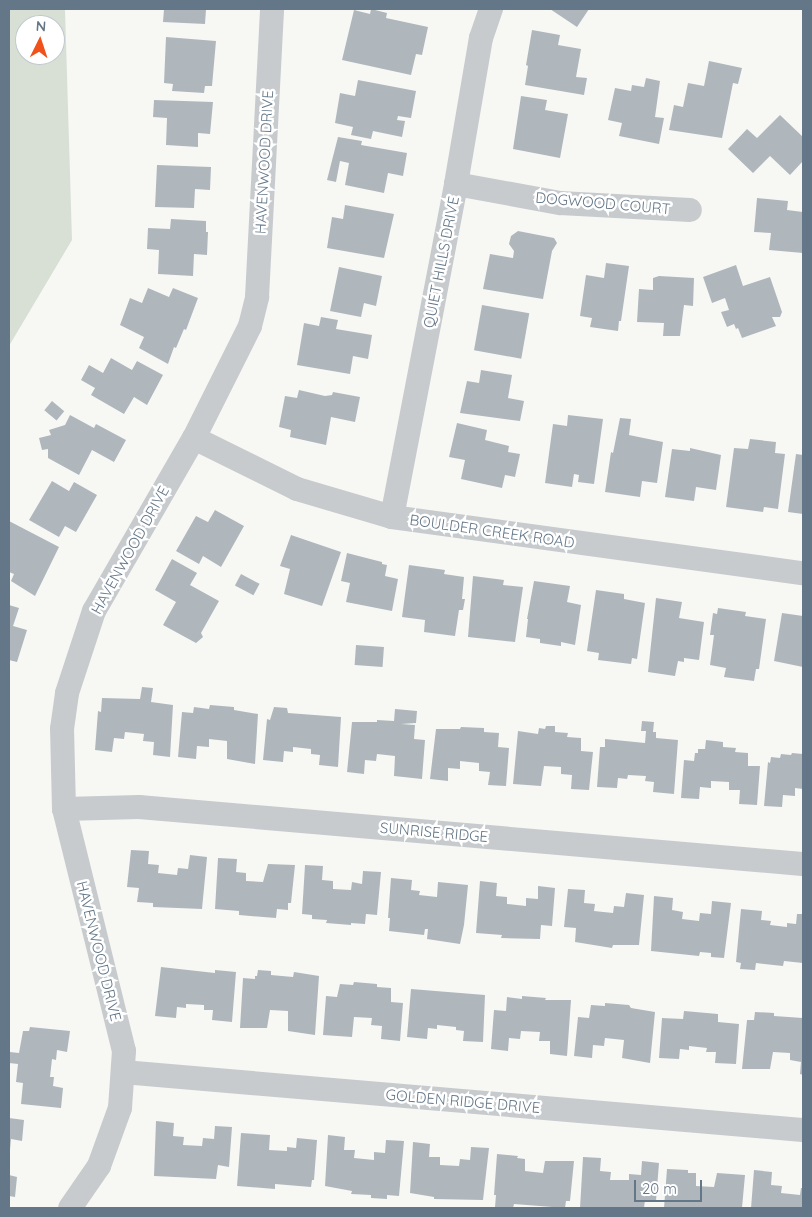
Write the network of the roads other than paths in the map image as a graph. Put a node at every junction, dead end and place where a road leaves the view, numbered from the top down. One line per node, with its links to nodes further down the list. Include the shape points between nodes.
1 (272, 9): 5 (street, HAVENWOOD DRIVE, via 257,297 250,326)
2 (491, 9): 3 (street, QUIET HILLS DRIVE, via 481,38)
3 (456, 184): 4 (street, DOGWOOD COURT, via 560,202); 6 (street, QUIET HILLS DRIVE)
4 (690, 210)
5 (194, 438): 6 (street, BOULDER CREEK ROAD, via 297,489); 8 (street, HAVENWOOD DRIVE, via 94,611 67,693 62,729)
6 (392, 517): 7 (street, BOULDER CREEK ROAD)
7 (803, 573)
8 (64, 808): 9 (street, SUNRISE RIDGE, via 139,807); 10 (street, HAVENWOOD DRIVE, via 124,1051)
9 (803, 864)
10 (123, 1072): 11 (street, GOLDEN RIDGE DRIVE); 12 (street, HAVENWOOD DRIVE, via 120,1108 99,1166)
11 (803, 1130)
12 (70, 1208)

